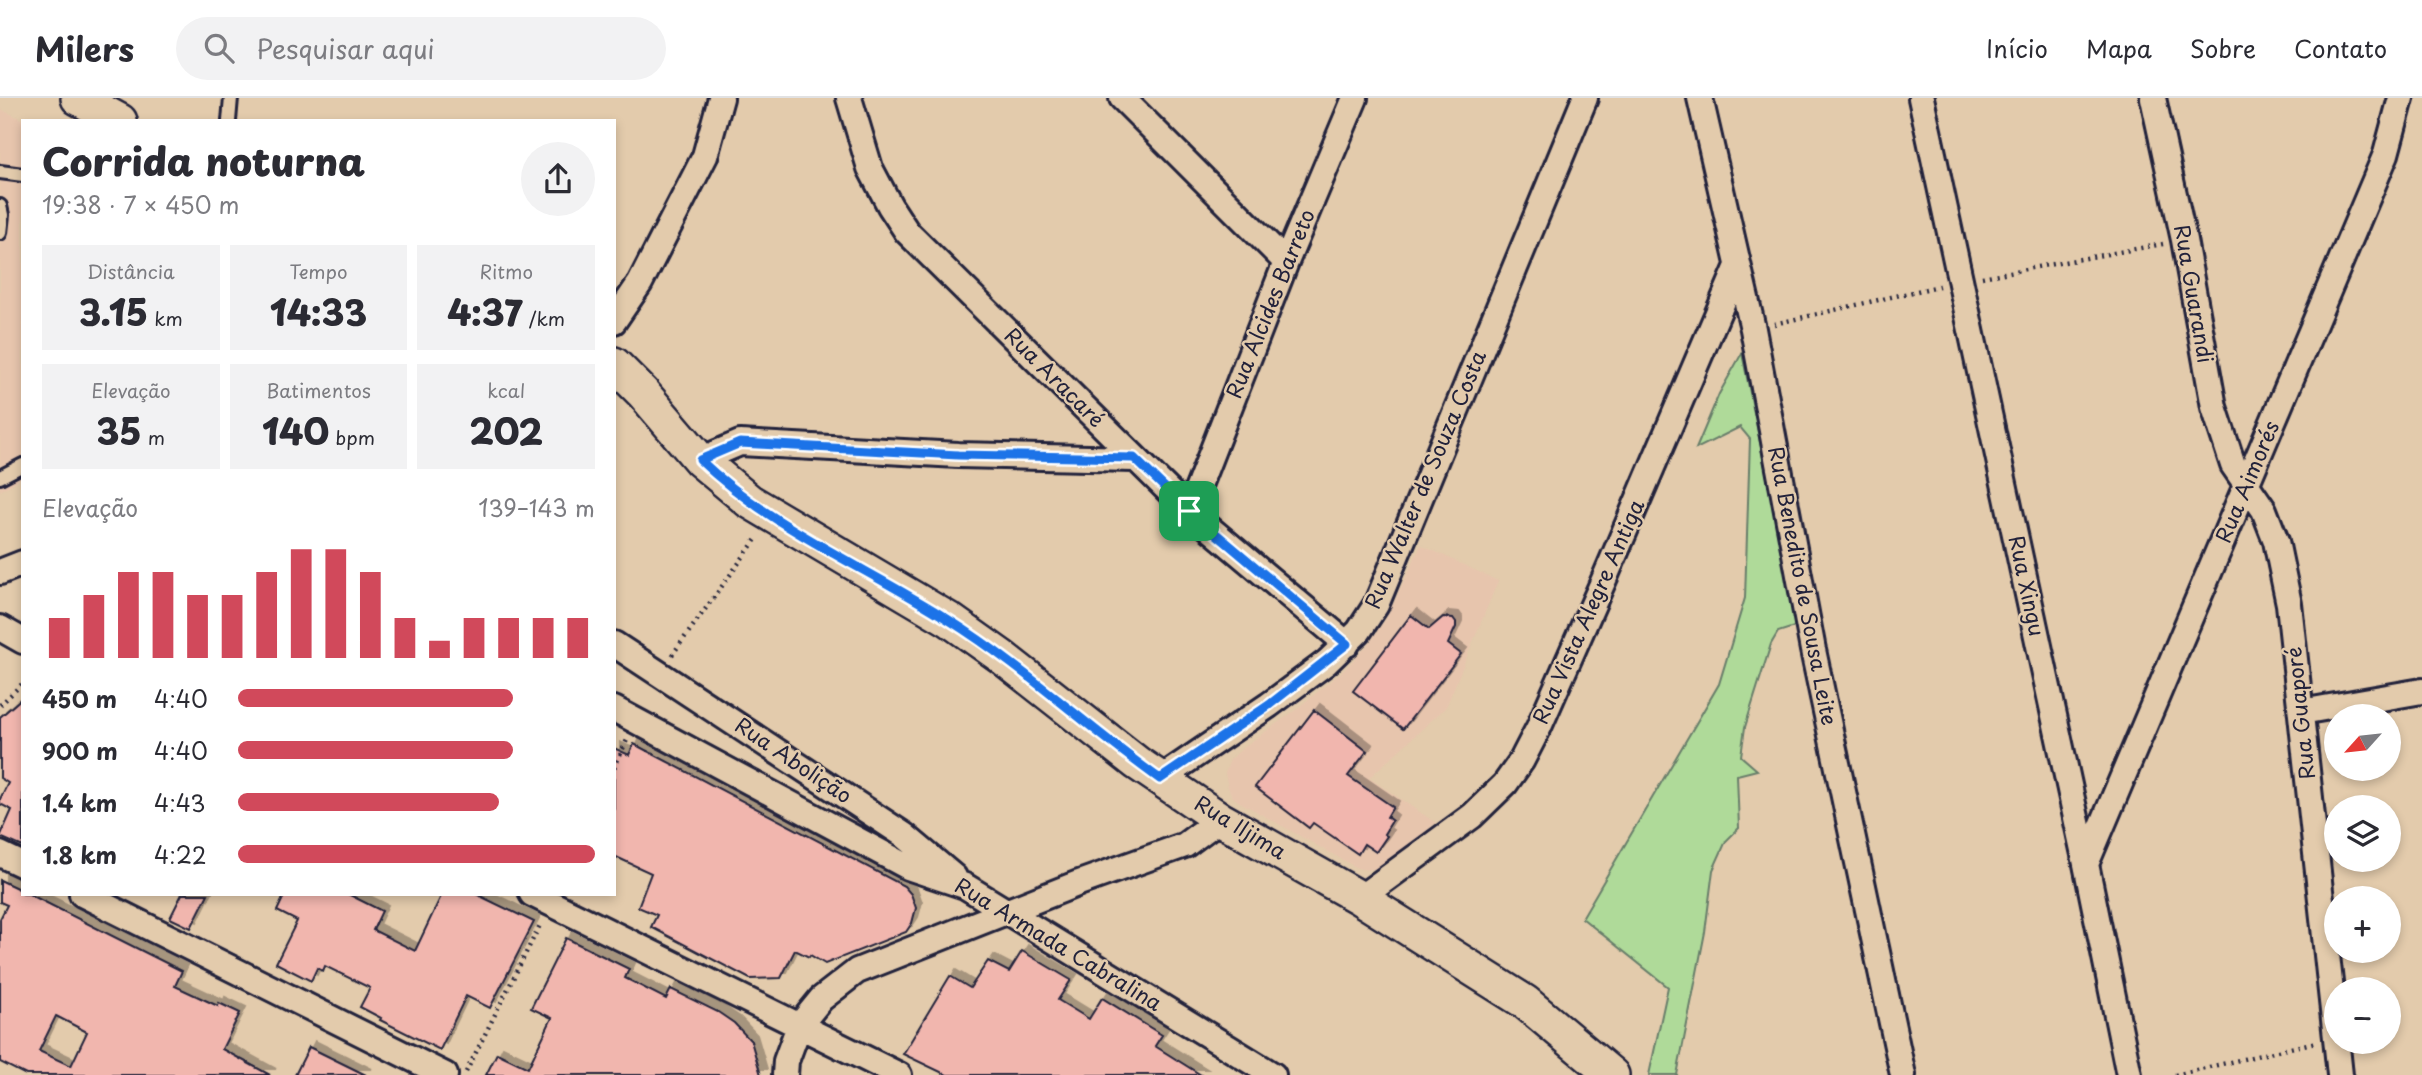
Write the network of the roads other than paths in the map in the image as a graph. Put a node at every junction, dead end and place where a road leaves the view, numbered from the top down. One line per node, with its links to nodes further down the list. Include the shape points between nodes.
1 (78, 98): 12 (main road)
2 (231, 98): 13 (lane)
3 (722, 98): 20 (street, via 705,156 640,283)
4 (849, 98): 22 (street, Rua Aracaré, via 870,168 907,232)
5 (1122, 98): 18 (street)
6 (1584, 98): 32 (street, Rua Walter de Souza Costa, via 1376,605)
7 (1700, 98): 19 (street, Rua Benedito de Sousa Leite)
8 (1921, 98): 41 (street, Rua Xingu)
9 (2154, 98): 26 (street, Rua Guarandi, via 2214,407 2233,465)
10 (2401, 98): 26 (street, Rua Aimorés, via 2386,154)
11 (1349, 103): 18 (street, Rua Alcides Barreto)
12 (116, 119)
13 (229, 119)
14 (0, 172): 15 (lane)
15 (21, 175)
16 (0, 206): 17 (lane)
17 (0, 233)
18 (1286, 262): 27 (street, Rua Alcides Barreto)
19 (1738, 266): 44 (street, Rua Vista Alegre Antiga, via 1522,760 1472,816); 53 (street, Rua Benedito de Sousa Leite)
20 (616, 318)
21 (616, 366): 23 (main road, Rua Iljima)
22 (1134, 458): 23 (street, via 958,455 740,443); 27 (street, Rua Aracaré)
23 (700, 460): 37 (main road, Rua Iljima, via 749,501 950,620)
24 (21, 466): 25 (lane)
25 (0, 477)
26 (2247, 485): 36 (street, Rua Guaporé, via 2264,510 2276,541 2289,604); 41 (street, Rua Aimorés)
27 (1189, 511): 32 (street, Rua Aracaré)
28 (21, 564): 29 (street)
29 (0, 572)
30 (0, 628): 31 (street)
31 (21, 640)
32 (1347, 644): 37 (street, Rua Walter de Souza Costa, via 1269,705)
33 (616, 645): 42 (street, Rua Abolição, via 904,835)
34 (2422, 691): 36 (street)
35 (616, 710): 42 (street, Rua Armada Cabralina, via 908,867)
36 (2301, 712): 55 (street, Rua Guaporé)
37 (1160, 779): 38 (main road, Rua Iljima)
38 (1220, 819): 44 (main road, Rua Iljima); 46 (street, via 1185,845)
39 (0, 854): 40 (street)
40 (21, 864)
41 (2086, 864): 54 (street, Rua Xingu)
42 (965, 886): 46 (street, Rua Armada Cabralina)
43 (86, 896): 48 (street)
44 (1360, 898): 52 (main road, Rua Iljima, via 1525,1002)
45 (541, 899): 47 (street)
46 (1009, 912): 47 (street, via 857,971 821,999); 51 (street, Rua Armada Cabralina)
47 (799, 1026): 49 (street); 50 (street)
48 (445, 1075)
49 (785, 1075)
50 (899, 1075)
51 (1273, 1075)
52 (1612, 1075)
53 (1903, 1075)
54 (2129, 1075)
55 (2340, 1075)

